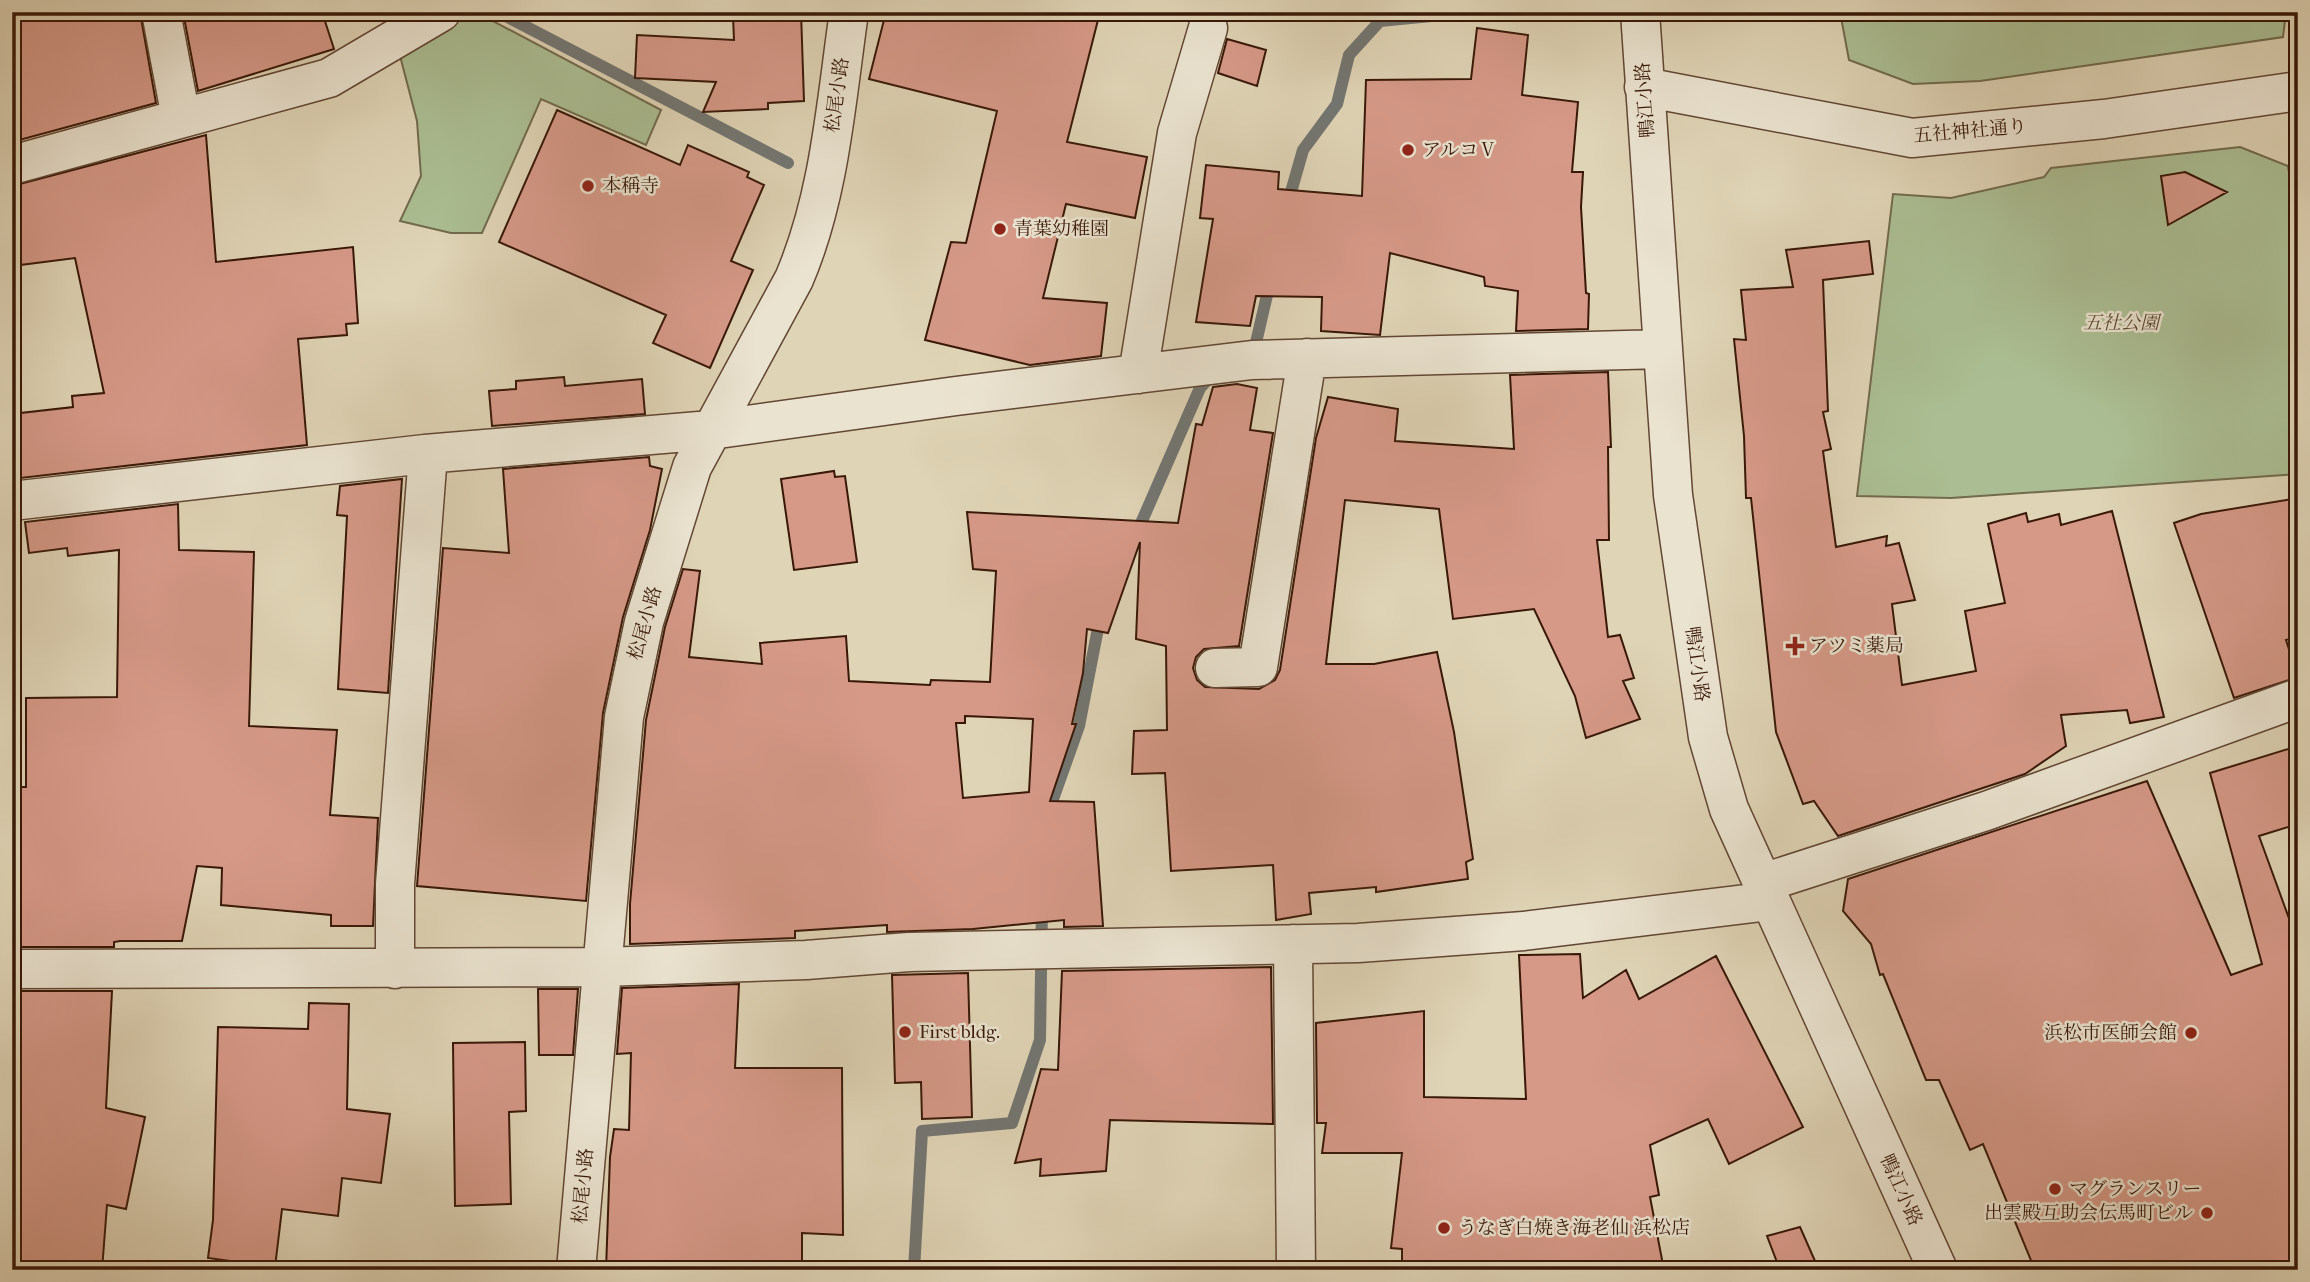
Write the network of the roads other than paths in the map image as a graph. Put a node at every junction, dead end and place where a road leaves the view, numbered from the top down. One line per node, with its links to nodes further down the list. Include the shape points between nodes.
1 (161, 12): 9 (street)
2 (441, 12): 9 (street, via 329,78)
3 (849, 12): 14 (street, 松尾小路, via 825,179 808,247)
4 (1640, 12): 6 (street, 鴨江小路)
5 (1208, 28): 13 (street, via 1177,133)
6 (1644, 87): 7 (street, 五社神社通り, via 1912,138 2104,119); 11 (street, 鴨江小路)
7 (2297, 91): 8 (street)
8 (2298, 97)
9 (181, 118): 10 (street)
10 (12, 164)
11 (1663, 349): 12 (street); 19 (street, 鴨江小路, via 1673,495 1708,737 1729,808)
12 (1307, 358): 13 (street); 17 (street, via 1258,667)
13 (1138, 374): 14 (street)
14 (711, 430): 15 (street); 21 (street, 松尾小路, via 692,467 632,668)
15 (425, 454): 16 (street); 23 (street, via 395,884)
16 (12, 501)
17 (1215, 668)
18 (2298, 698): 19 (street, via 1986,811 1763,883)
19 (1770, 901): 20 (street, via 1524,932); 26 (street, 鴨江小路)
20 (1293, 944): 21 (street, via 909,952); 25 (street)
21 (602, 967): 23 (street); 24 (street, 松尾小路)
22 (12, 969): 23 (street)
23 (395, 969)
24 (576, 1270)
25 (1296, 1270)
26 (1938, 1270)

